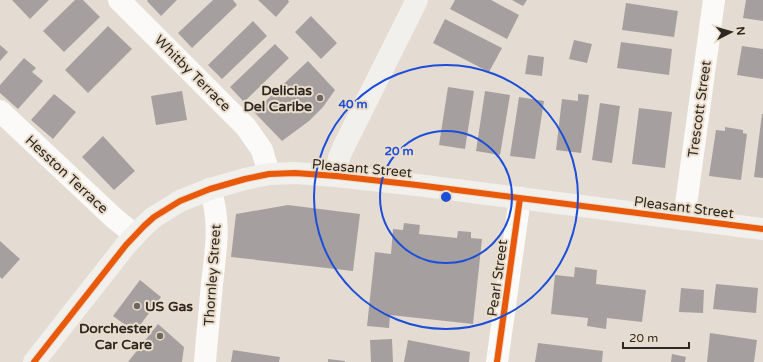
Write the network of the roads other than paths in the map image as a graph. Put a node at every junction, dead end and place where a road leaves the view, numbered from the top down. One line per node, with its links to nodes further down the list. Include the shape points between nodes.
1 (119, 0): 5 (street, Whitby Terrace, via 246,127 262,150)
2 (417, 0): 6 (main road, via 345,144)
3 (714, 0): 9 (street, Trescott Street)
4 (0, 111): 11 (street, Hesston Terrace)
5 (269, 174): 6 (main road, Pleasant Street); 7 (main road, Pleasant Street)
6 (336, 176): 8 (main road, Pleasant Street)
7 (210, 189): 11 (main road, Pleasant Street, via 180,200 154,217); 13 (street, Thornley Street, via 217,215 217,238)
8 (520, 198): 9 (main road, Pleasant Street); 14 (street, Pearl Street)
9 (684, 219): 10 (main road, Pleasant Street)
10 (763, 229)
11 (135, 235): 12 (main road, Pleasant Street)
12 (34, 362)
13 (205, 362)
14 (497, 362)

